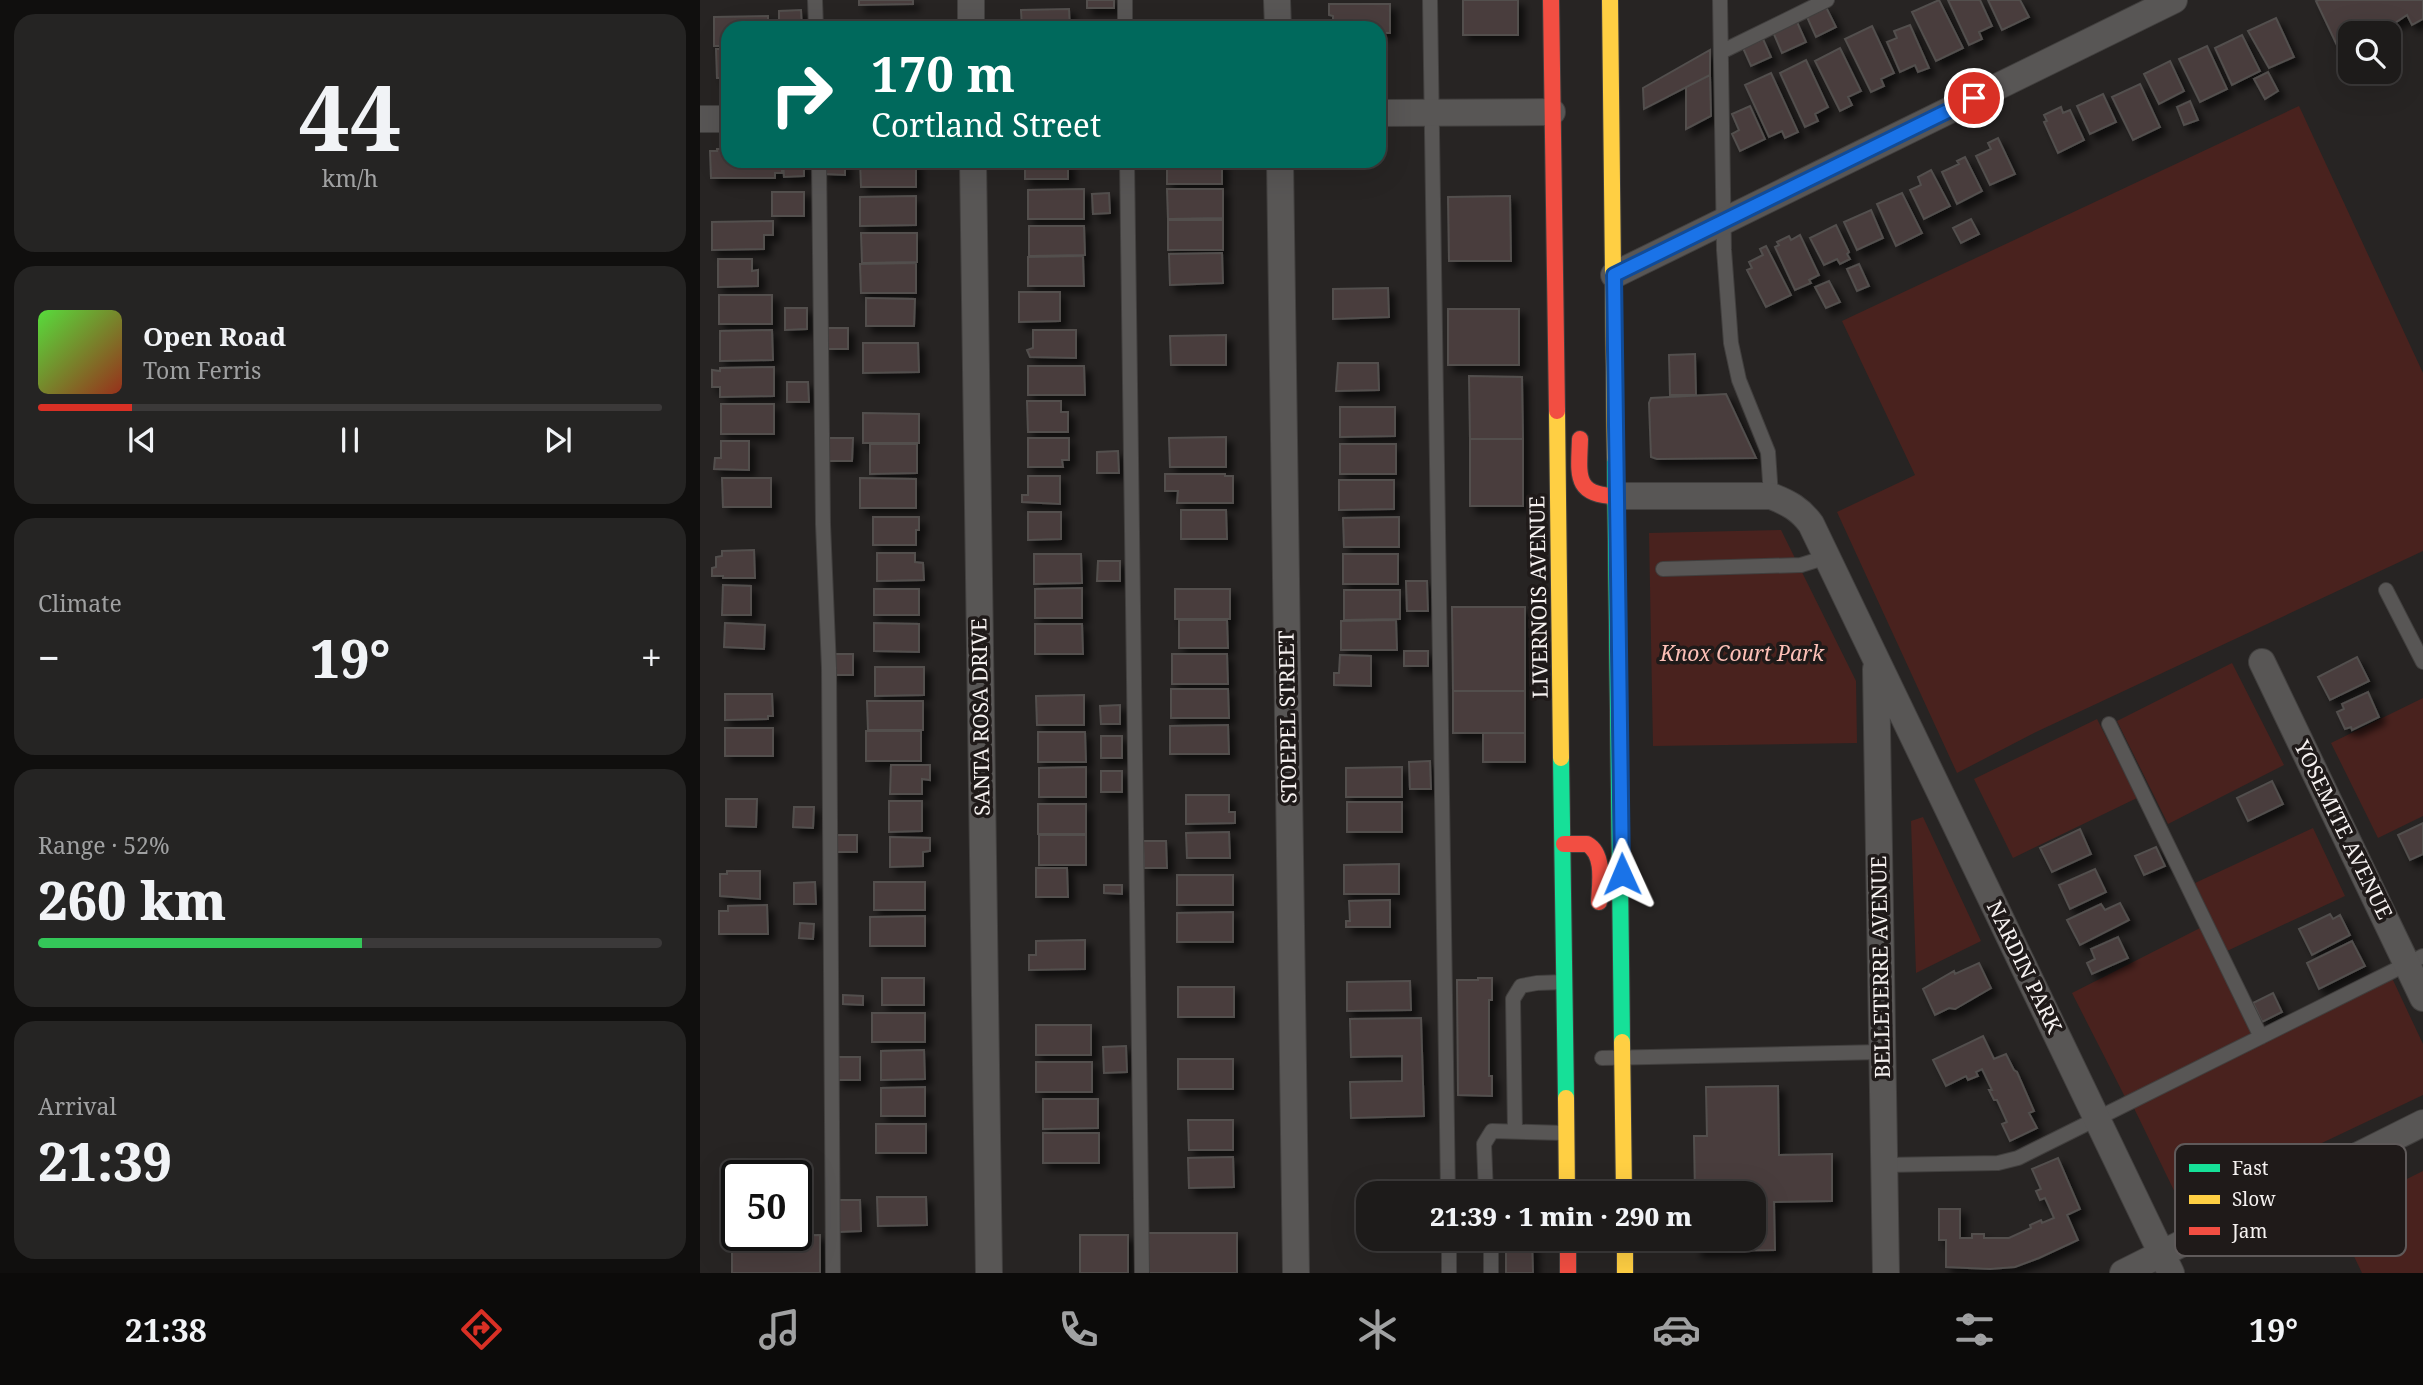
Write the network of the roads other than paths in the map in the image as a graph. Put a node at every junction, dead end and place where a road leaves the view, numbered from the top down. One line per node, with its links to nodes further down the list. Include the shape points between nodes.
1 (816, 0): 11 (lane)
2 (971, 0): 12 (street)
3 (1125, 0): 13 (lane)
4 (1277, 0): 14 (street)
5 (1430, 0): 18 (lane)
6 (1551, 0): 16 (main road, LIVERNOIS AVENUE)
7 (1610, 0): 28 (main road)
8 (1720, 0): 15 (lane)
9 (1827, 0): 15 (lane)
10 (2174, 0): 25 (street)
11 (816, 21)
12 (971, 21)
13 (1125, 21)
14 (1278, 21)
15 (1721, 52): 25 (lane)
16 (1552, 112): 18 (street); 26 (main road, LIVERNOIS AVENUE)
17 (1386, 113): 18 (street)
18 (1432, 113): 55 (lane)
19 (721, 119): 20 (street)
20 (700, 120)
21 (819, 168): 64 (lane, via 829,668)
22 (973, 168): 65 (street, SANTA ROSA DRIVE)
23 (1127, 168): 66 (lane)
24 (1280, 168): 67 (street, STOEPEL STREET)
25 (1724, 220): 28 (street); 31 (lane, via 1731,343 1739,380 1768,452)
26 (1554, 226): 27 (main road); 39 (main road, LIVERNOIS AVENUE)
27 (1570, 274)
28 (1614, 275): 30 (main road)
29 (1579, 419): 30 (main road, via 1582,485 1596,497)
30 (1617, 496): 31 (street); 46 (main road)
31 (1771, 496): 32 (street, NARDIN PARK, via 1802,513)
32 (1827, 557): 33 (lane, via 1801,565); 35 (street, NARDIN PARK)
33 (1663, 569)
34 (2386, 590): 37 (lane)
35 (1876, 660): 45 (street, BELLETERRE AVENUE); 48 (street, NARDIN PARK)
36 (2262, 662): 41 (street, YOSEMITE AVENUE)
37 (2423, 662)
38 (2109, 724): 44 (lane)
39 (1564, 844): 40 (main road, via 1585,844 1595,850); 42 (main road, LIVERNOIS AVENUE)
40 (1600, 919)
41 (2415, 960): 43 (street, YOSEMITE AVENUE); 44 (lane)
42 (1565, 982): 50 (lane, via 1521,986 1514,999); 51 (main road, LIVERNOIS AVENUE)
43 (2423, 998)
44 (2261, 1037): 48 (lane)
45 (1882, 1052): 46 (lane); 54 (street, BELLETERRE AVENUE)
46 (1623, 1056): 47 (lane); 53 (main road)
47 (1604, 1063): 53 (main road)
48 (2097, 1118): 54 (lane, via 2018,1158 1998,1163); 63 (street, NARDIN PARK)
49 (2423, 1123): 52 (street)
50 (1516, 1131): 51 (lane); 56 (lane, via 1492,1131 1484,1144)
51 (1567, 1133): 57 (main road, LIVERNOIS AVENUE)
52 (2385, 1144)
53 (1624, 1156): 58 (main road)
54 (1884, 1165): 72 (street, BELLETERRE AVENUE)
55 (1448, 1181)
56 (1485, 1181)
57 (1567, 1181)
58 (1624, 1181)
59 (1449, 1251): 68 (lane)
60 (1491, 1251): 69 (lane)
61 (1568, 1251): 70 (main road)
62 (1625, 1251): 71 (main road)
63 (2167, 1263): 73 (street)
64 (833, 1273)
65 (989, 1273)
66 (1142, 1273)
67 (1296, 1273)
68 (1449, 1273)
69 (1491, 1273)
70 (1569, 1273)
71 (1625, 1273)
72 (1886, 1273)
73 (2123, 1273)

